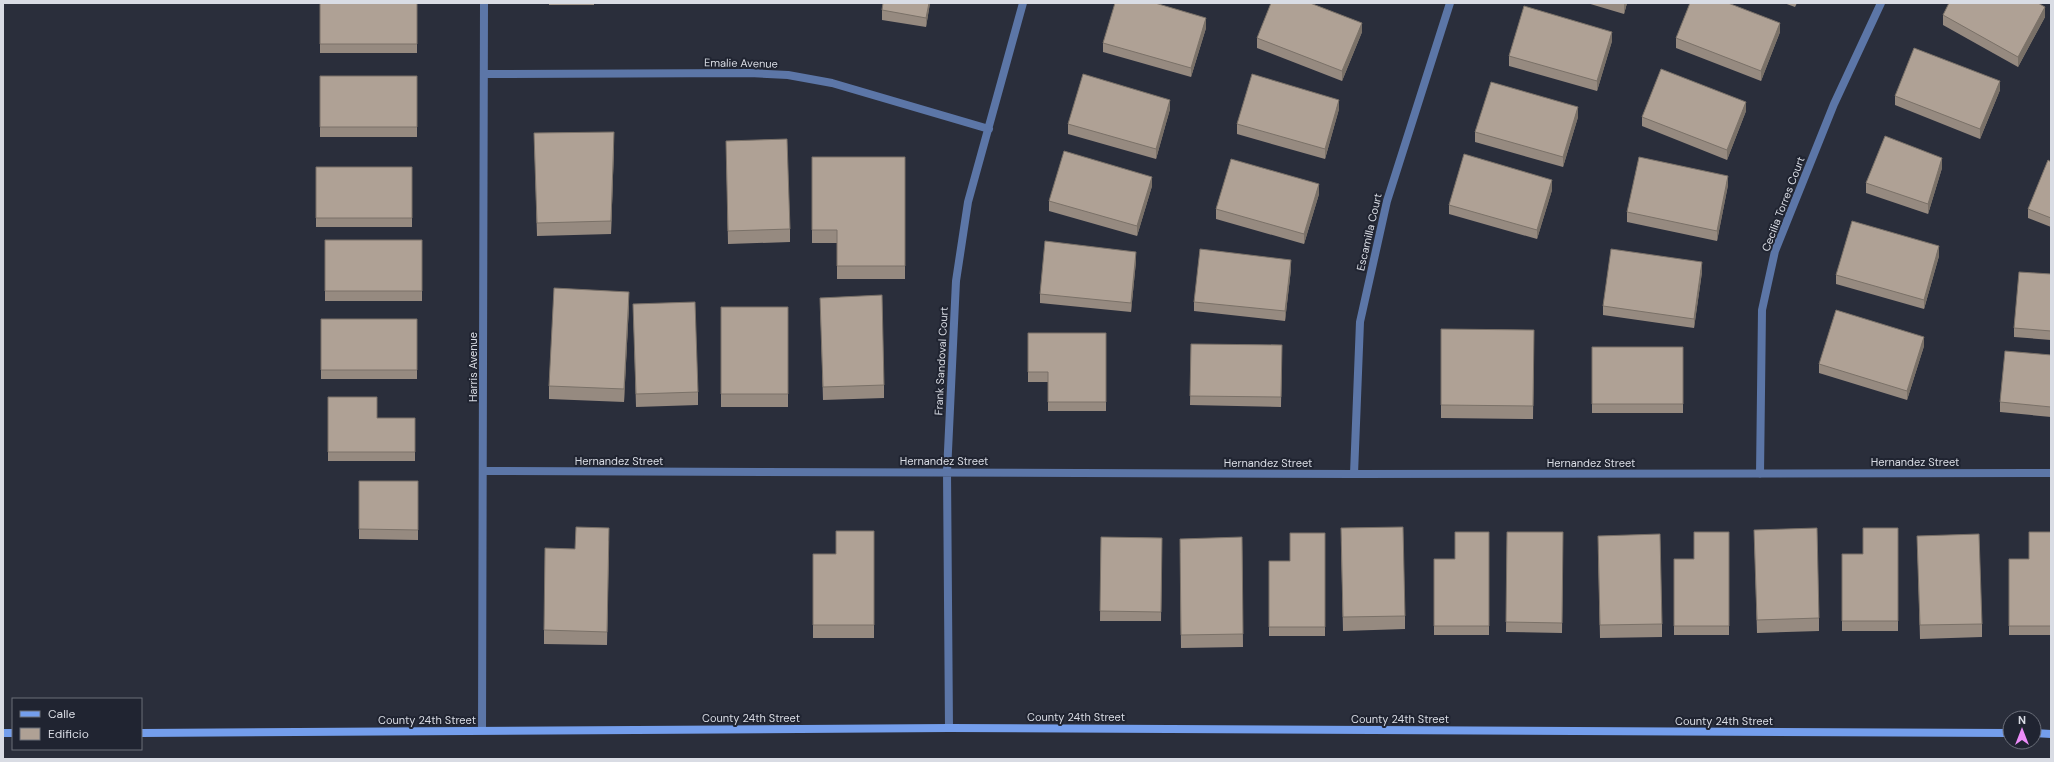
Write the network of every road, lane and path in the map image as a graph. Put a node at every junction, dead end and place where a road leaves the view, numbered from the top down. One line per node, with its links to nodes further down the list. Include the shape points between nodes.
1 (484, 3): 5 (street, Harris Avenue)
2 (1023, 3): 6 (street, Frank Sandoval Court)
3 (1450, 3): 10 (street, Escamilla Court, via 1387,201 1360,322)
4 (1881, 3): 11 (street, Cecilia Torres Court, via 1834,104 1775,251 1762,310)
5 (484, 74): 6 (street, Emalie Avenue, via 750,72 788,75 832,83); 7 (street, Harris Avenue)
6 (989, 129): 8 (street, Frank Sandoval Court, via 968,202 956,280)
7 (484, 472): 8 (street, Hernandez Street); 13 (street, Harris Avenue)
8 (946, 472): 10 (street, Hernandez Street); 12 (street, Frank Sandoval Court)
9 (2051, 473): 11 (street, Hernandez Street)
10 (1354, 474): 11 (street, Hernandez Street)
11 (1760, 474)
12 (949, 728): 13 (main road, County 24th Street); 15 (main road, County 24th Street)
13 (482, 730): 14 (main road, County 24th Street)
14 (142, 732)
15 (2002, 733)

